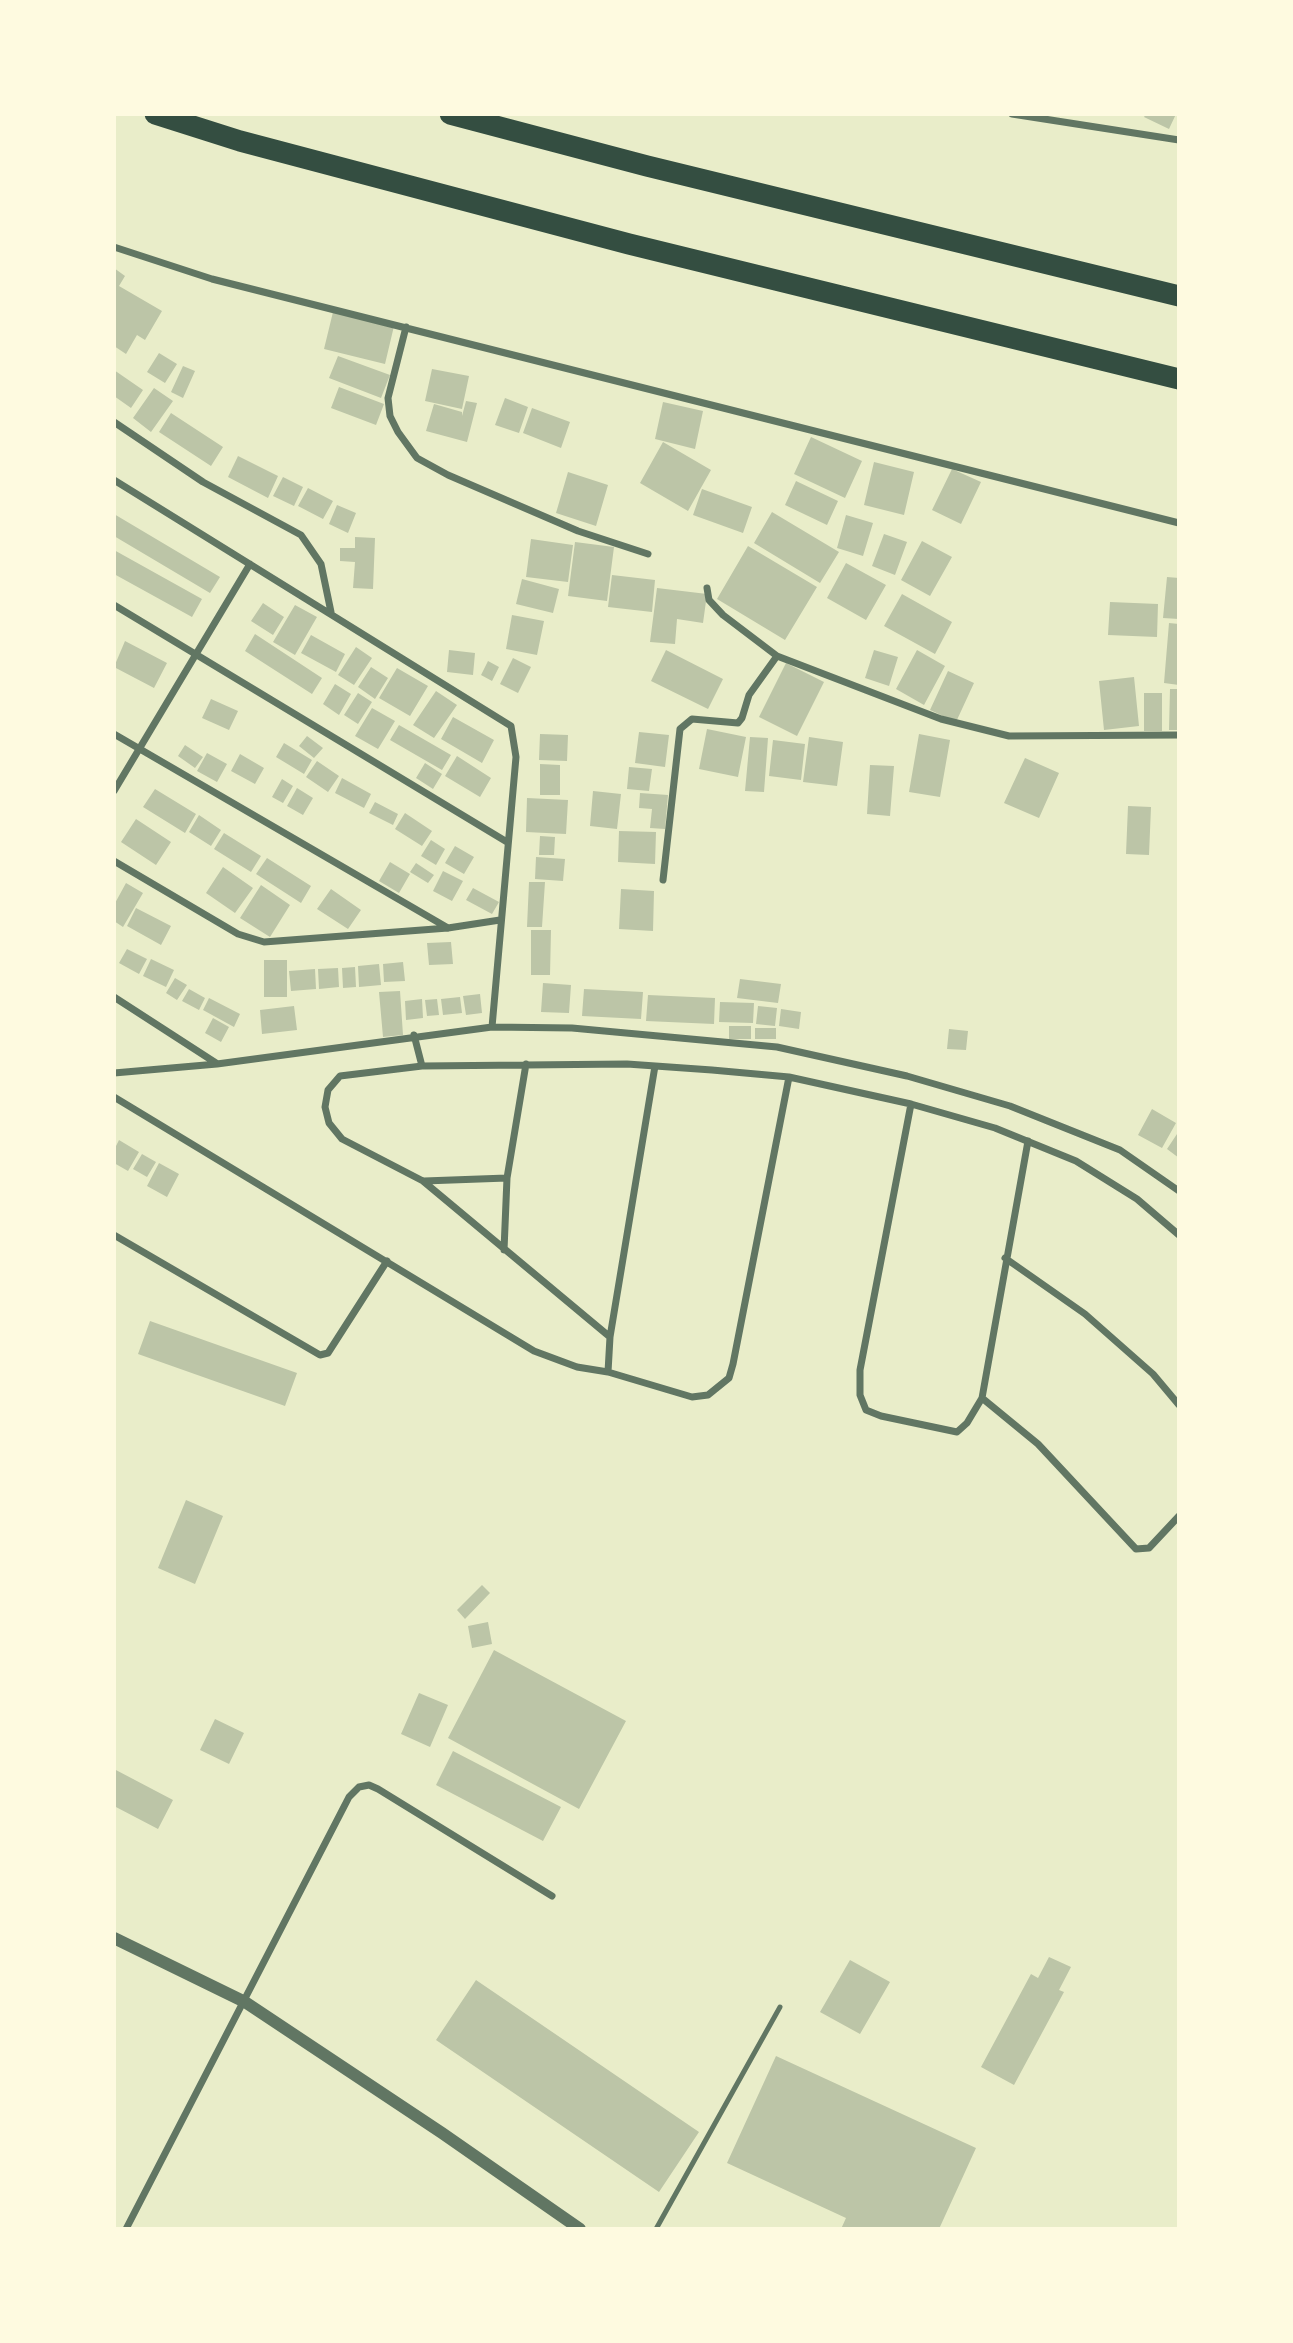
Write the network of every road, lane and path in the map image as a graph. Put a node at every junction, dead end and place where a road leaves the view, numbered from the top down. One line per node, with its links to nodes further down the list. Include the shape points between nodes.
1 (155, 114): 8 (highway, via 240,141 603,237)
2 (450, 114): 6 (highway)
3 (1012, 114): 4 (street)
4 (1179, 140)
5 (114, 247): 7 (street, via 212,279)
6 (1179, 296)
7 (406, 327): 11 (street); 12 (street, via 388,398 398,432 417,458 578,531)
8 (1179, 379)
9 (114, 422): 16 (street, via 203,482 301,535 321,564)
10 (114, 480): 13 (street)
11 (1179, 523)
12 (648, 554)
13 (250, 564): 16 (street); 17 (street)
14 (707, 587): 18 (street, via 709,600 723,615)
15 (114, 605): 17 (street)
16 (331, 612): 23 (street, via 511,726 516,757)
17 (196, 654): 21 (street); 23 (street)
18 (777, 656): 20 (street, via 941,719 1009,736); 25 (street, via 748,695 738,723 692,719 680,729)
19 (114, 734): 21 (street)
20 (1179, 735)
21 (139, 749): 22 (street); 27 (street)
22 (114, 791)
23 (507, 842): 26 (street)
24 (114, 861): 27 (street, via 237,934 264,942)
25 (663, 880)
26 (500, 920): 27 (street); 29 (street)
27 (448, 928)
28 (114, 997): 31 (street)
29 (492, 1027): 30 (street); 42 (street, via 572,1028 777,1046 907,1076 1080,1132 1120,1150)
30 (414, 1035): 31 (street); 33 (street)
31 (217, 1064): 35 (street)
32 (526, 1064): 33 (street); 34 (street); 40 (street)
33 (422, 1066): 41 (street, via 340,1076 328,1090 325,1107 329,1124 342,1139)
34 (655, 1066): 36 (street); 48 (street)
35 (114, 1073)
36 (789, 1077): 38 (street); 49 (street, via 729,1378 708,1395 692,1397)
37 (114, 1097): 47 (street)
38 (911, 1104): 39 (street); 50 (street, via 860,1370 860,1395 866,1410 881,1416 957,1432)
39 (1028, 1140): 44 (street, via 1076,1161 1127,1192); 46 (street)
40 (507, 1178): 41 (street); 45 (street)
41 (423, 1181): 45 (street)
42 (1179, 1191)
43 (114, 1235): 47 (street, via 320,1355 328,1353)
44 (1179, 1235)
45 (504, 1250): 48 (street)
46 (1005, 1258): 50 (street); 51 (street, via 1085,1314 1153,1374)
47 (387, 1261): 49 (street, via 534,1351)
48 (610, 1337): 49 (street)
49 (607, 1372)
50 (982, 1398): 52 (street, via 1038,1444 1136,1549 1149,1548)
51 (1179, 1405)
52 (1179, 1516)
53 (552, 1896): 55 (street, via 378,1789 359,1787 349,1797)
54 (114, 1938): 55 (street)
55 (245, 2002): 57 (street); 58 (street)
56 (780, 2007): 59 (lane)
57 (126, 2229)
58 (580, 2229)
59 (656, 2229)

